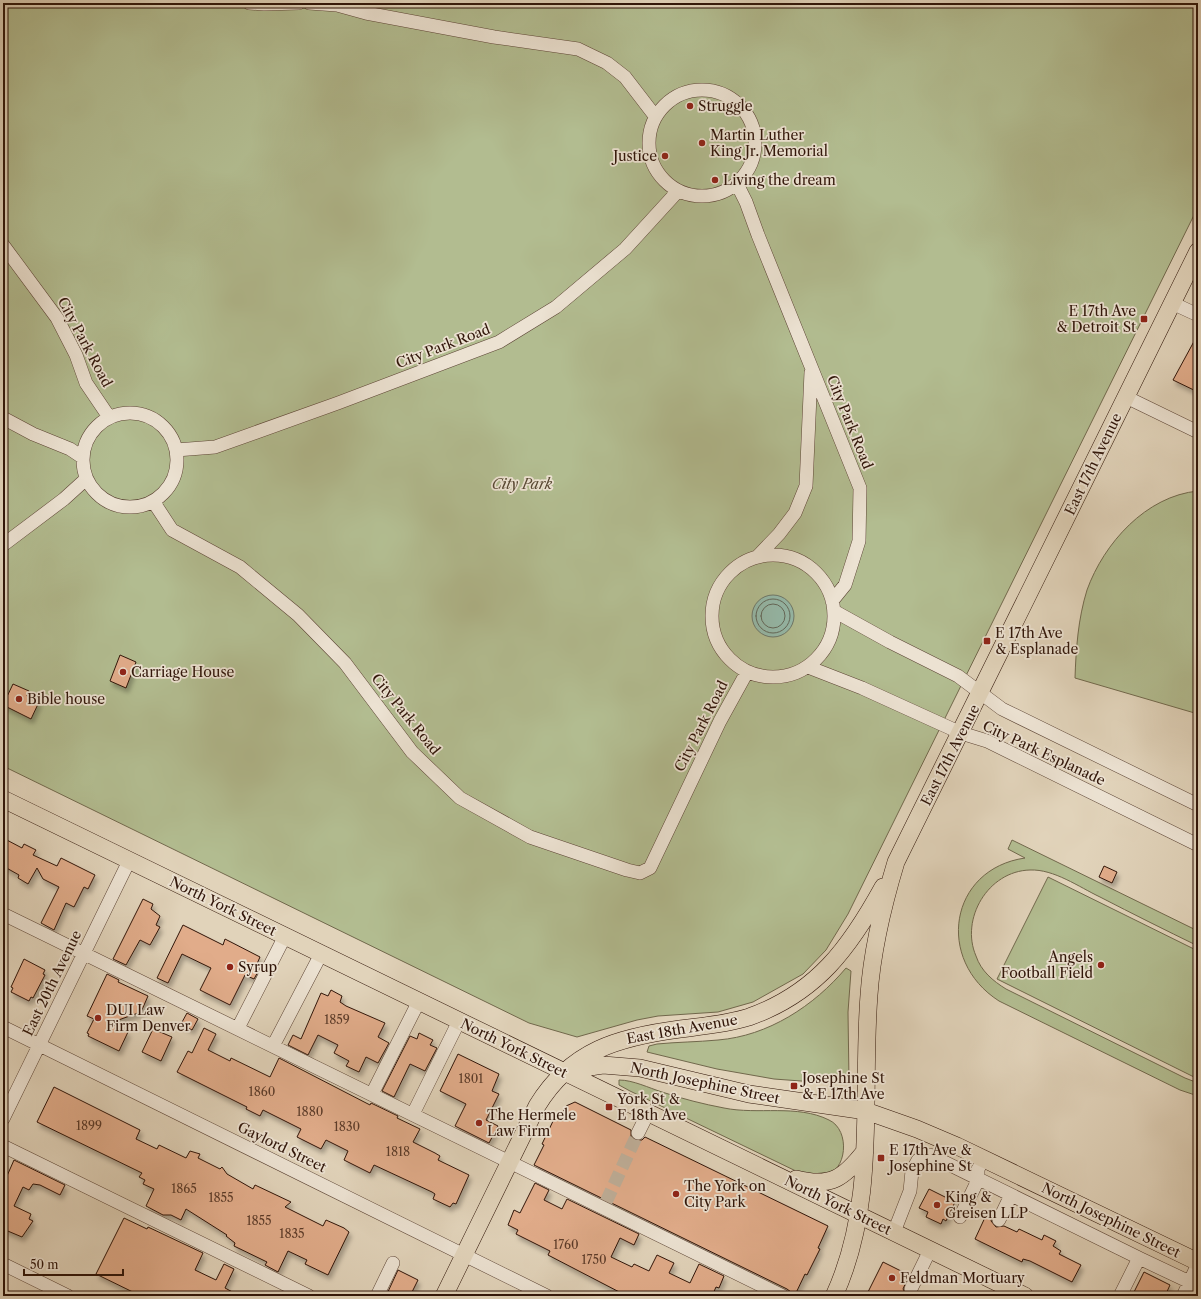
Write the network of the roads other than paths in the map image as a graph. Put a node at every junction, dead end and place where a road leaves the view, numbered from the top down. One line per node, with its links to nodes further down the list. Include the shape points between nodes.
1 (249, 3): 2 (street)
2 (299, 3)
3 (309, 3): 4 (street, via 338,5 494,37 578,48 607,63 625,77)
4 (655, 116): 5 (street, via 675,97 695,90 716,91 735,101 744,110 753,126 755,136 752,162 745,176); 6 (street, via 649,140 652,161 662,179)
5 (737, 184): 6 (street, via 719,194 709,196 688,195); 11 (street, City Park Road)
6 (678, 191): 16 (street, City Park Road, via 625,249 556,307 499,342 215,447)
7 (3, 245): 13 (street, City Park Road, via 57,318 76,355 86,383)
8 (1198, 251): 9 (main road, East 17th Avenue)
9 (1172, 303): 10 (street); 12 (main road, East 17th Avenue)
10 (1198, 315)
11 (811, 368): 21 (street, City Park Road, via 806,486 795,513); 22 (street, City Park Road, via 860,488 859,541 845,585)
12 (1126, 398): 15 (street); 25 (main road, East 17th Avenue)
13 (109, 417): 16 (street, via 134,412 151,417 167,430); 17 (street, via 90,434)
14 (3, 418): 17 (street)
15 (1198, 432)
16 (176, 450): 19 (street, via 177,467 173,479 166,490)
17 (82, 457): 18 (street)
18 (86, 479): 19 (street, via 98,495 115,505 134,507); 20 (street)
19 (153, 501): 24 (street, City Park Road, via 172,530 240,567 298,615 345,664 412,752 460,798 530,837 627,870 640,873 650,868 720,721)
20 (3, 545)
21 (757, 557): 22 (street, via 778,555 808,566 823,581); 24 (street, via 738,566 726,577 718,591 712,611 712,622 718,643 730,660)
22 (833, 606): 23 (street, via 829,642); 25 (street, City Park Esplanade, via 890,642 958,676)
23 (808, 667): 24 (street, via 778,678); 26 (street, City Park Esplanade, via 862,688)
24 (747, 672)
25 (982, 692): 26 (main road, East 17th Avenue); 28 (street, City Park Esplanade, via 1002,708)
26 (961, 733): 29 (street, City Park Esplanade, via 987,741); 31 (main road, East 17th Avenue)
27 (3, 798): 30 (main road, North York Street)
28 (1198, 806)
29 (1198, 845)
30 (129, 861): 33 (main road, North York Street); 34 (street, East 20th Avenue)
31 (896, 862): 42 (main road, East 18th Avenue, via 862,923 840,954 827,970 793,995 763,1011 730,1022 652,1033 610,1044 585,1056); 44 (main road, East 17th Avenue, via 881,917 871,972)
32 (3, 914): 34 (street)
33 (285, 936): 35 (main road, North York Street); 39 (street)
34 (84, 953): 39 (street); 40 (street, East 20th Avenue)
35 (321, 954): 36 (main road, North York Street); 41 (street)
36 (419, 1001): 37 (main road, North York Street); 43 (street)
37 (458, 1021): 42 (main road, North York Street); 46 (street)
38 (3, 1027): 40 (street, Gaylord Street)
39 (238, 1028): 41 (street)
40 (39, 1045): 47 (street, East 20th Avenue); 61 (street, Gaylord Street)
41 (273, 1046): 43 (street)
42 (563, 1071): 44 (main road, North Josephine Street, via 618,1065 749,1094); 45 (main road, North York Street); 52 (main road, East 18th Avenue, via 540,1101)
43 (372, 1094): 46 (street)
44 (866, 1111): 50 (main road, East 17th Avenue); 51 (main road, North Josephine Street, via 917,1129)
45 (648, 1113): 48 (street); 53 (main road, North York Street)
46 (413, 1114): 52 (street)
47 (3, 1119)
48 (638, 1133)
49 (3, 1146): 69 (street)
50 (865, 1151): 53 (main road, via 848,1171 830,1182 806,1182); 56 (main road, East 17th Avenue)
51 (984, 1159): 54 (street, via 978,1169); 64 (main road, North Josephine Street)
52 (510, 1161): 61 (main road, East 18th Avenue); 73 (street, via 605,1204)
53 (769, 1172): 56 (main road, North York Street)
54 (978, 1180): 55 (street); 57 (street); 59 (street, via 930,1155 918,1160 912,1171 910,1191)
55 (1011, 1195): 58 (street); 62 (street)
56 (859, 1215): 59 (main road, North York Street); 74 (main road, East 17th Avenue, via 851,1253)
57 (960, 1216)
58 (999, 1220)
59 (894, 1232): 60 (main road, North York Street)
60 (930, 1250): 67 (street); 75 (main road, North York Street)
61 (464, 1255): 71 (main road, East 18th Avenue); 72 (street, Gaylord Street)
62 (1139, 1258): 66 (street); 76 (street)
63 (393, 1262): 70 (street)
64 (1198, 1263): 66 (street)
65 (3, 1264): 68 (street)
66 (1194, 1284): 77 (street)
67 (911, 1289)
68 (68, 1296)
69 (309, 1296)
70 (377, 1296)
71 (444, 1296)
72 (547, 1296)
73 (783, 1296)
74 (834, 1296)
75 (1025, 1296)
76 (1120, 1296)
77 (1183, 1296)

